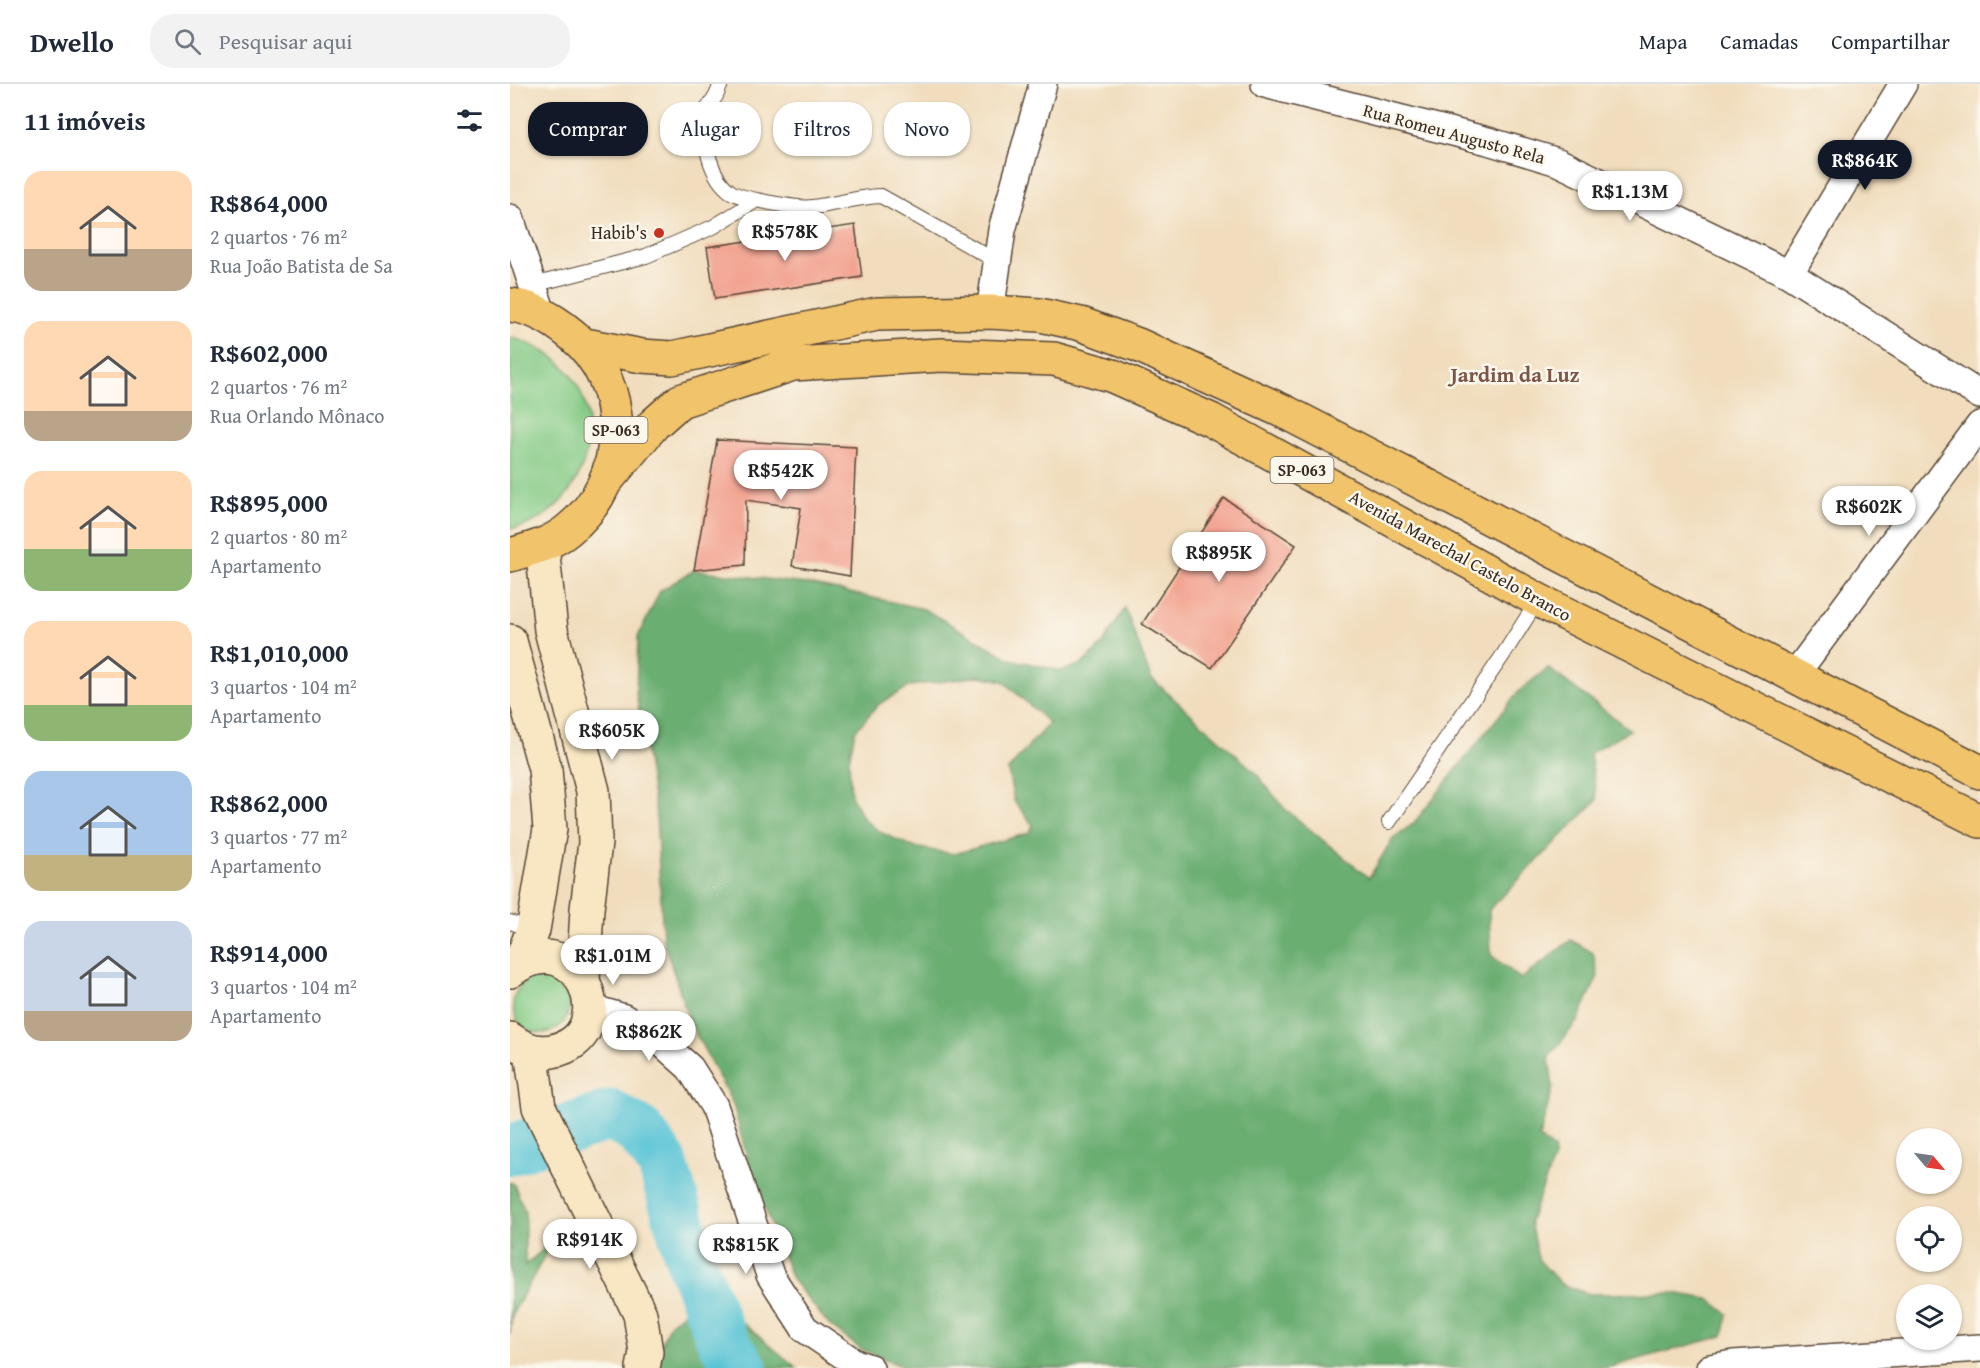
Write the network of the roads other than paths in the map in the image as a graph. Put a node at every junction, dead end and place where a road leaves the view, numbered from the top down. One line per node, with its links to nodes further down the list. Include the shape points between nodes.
1 (720, 84): 5 (lane, via 702,116 706,150 717,175 731,192)
2 (1042, 84): 7 (street, via 1002,230)
3 (1265, 84): 8 (street, Rua Romeu Augusto Rela, via 1558,162)
4 (1903, 84): 8 (street)
5 (757, 200): 7 (lane, via 810,207 881,196); 9 (lane, via 713,227)
6 (510, 218): 9 (street)
7 (998, 262): 10 (street)
8 (1789, 274): 12 (street, Rua Romeu Augusto Rela)
9 (528, 302): 11 (main road, SP-063)
10 (990, 312): 11 (main road, SP-063, via 877,314 672,358); 19 (main road, SP-063, via 1040,315 1082,324 1159,355 1287,413)
11 (585, 345): 14 (main road, SP-063, via 602,369 617,425)
12 (1980, 395)
13 (1980, 425): 19 (street)
14 (606, 482): 15 (main road, SP-063, via 568,530); 17 (main road, Avenida Marechal Castelo Branco / SP-063, via 654,424 680,401 793,364 941,355 1054,359 1113,376 1211,420)
15 (542, 546): 16 (main road, SP-063); 25 (street, via 551,630 593,791 595,843 587,909)
16 (510, 555)
17 (1538, 600): 21 (main road, Avenida Marechal Castelo Branco / SP-063); 22 (lane)
18 (510, 641): 23 (street, via 545,770 550,829)
19 (1794, 676): 20 (main road, SP-063)
20 (1980, 772)
21 (1980, 821)
22 (1389, 822)
23 (521, 926): 24 (street)
24 (515, 967): 25 (street, via 533,958 555,959 574,969)
25 (587, 994): 26 (street, via 587,1021 571,1043 544,1052); 29 (street, via 662,1043 690,1068 714,1106 770,1275 805,1329 855,1363)
26 (517, 1045): 28 (street, via 540,1107 640,1314 646,1352)
27 (1980, 1348): 30 (street)
28 (643, 1368)
29 (870, 1368)
30 (1710, 1368)

